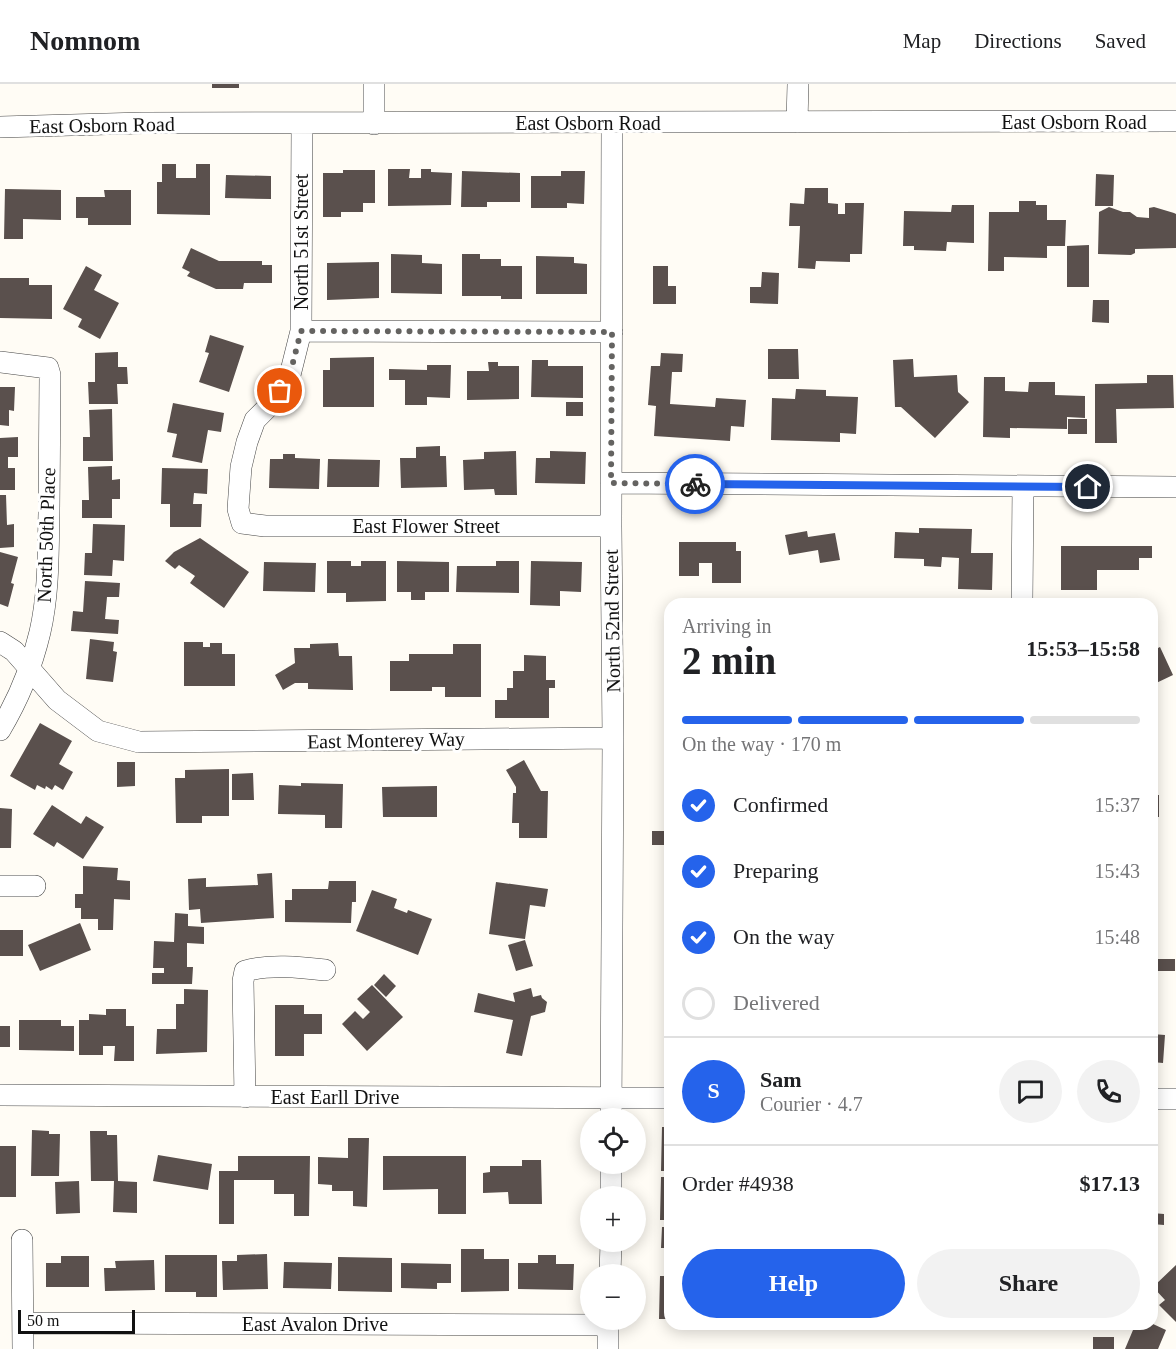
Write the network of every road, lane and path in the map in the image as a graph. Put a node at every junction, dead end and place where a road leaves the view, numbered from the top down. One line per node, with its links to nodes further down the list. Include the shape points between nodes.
1 (374, 84): 7 (street)
2 (798, 84): 4 (street)
3 (1176, 121): 4 (street, East Osborn Road)
4 (797, 122): 5 (street, East Osborn Road)
5 (612, 123): 7 (street, East Osborn Road); 10 (street, North 52nd Street)
6 (302, 124): 7 (street, East Osborn Road); 8 (street, East Osborn Road); 9 (street, North 51st Street)
7 (374, 124)
8 (0, 127)
9 (301, 331): 10 (street); 15 (street, North 51st Street, via 289,378 255,420 247,442 237,509)
10 (612, 332): 12 (street, North 52nd Street)
11 (0, 362): 19 (street, North 50th Place, via 48,368 50,375 48,571 41,625)
12 (611, 483): 13 (street); 16 (street, North 52nd Street)
13 (1023, 486): 14 (street); 17 (street)
14 (1176, 487)
15 (242, 523): 16 (street, East Flower Street)
16 (611, 526): 21 (street, North 52nd Street)
17 (1022, 598)
18 (0, 642): 19 (street)
19 (28, 667): 20 (street, North 50th Place); 21 (street, East Monterey Way, via 57,700 98,731 139,742)
20 (0, 730)
21 (613, 738): 27 (street, North 52nd Street)
22 (0, 886): 23 (street)
23 (34, 886)
24 (325, 970): 26 (street, via 300,967 245,971)
25 (0, 1095): 26 (street, East Earll Drive)
26 (245, 1097): 27 (street, East Earll Drive)
27 (611, 1097): 28 (street, East Earll Drive); 31 (street, North 52nd Street)
28 (664, 1098)
29 (1158, 1099): 30 (street)
30 (1176, 1099)
31 (611, 1108)
32 (22, 1240): 34 (street)
33 (580, 1322): 34 (street, East Avalon Drive)
34 (22, 1323): 36 (street)
35 (608, 1330): 37 (street)
36 (23, 1349)
37 (608, 1349)

